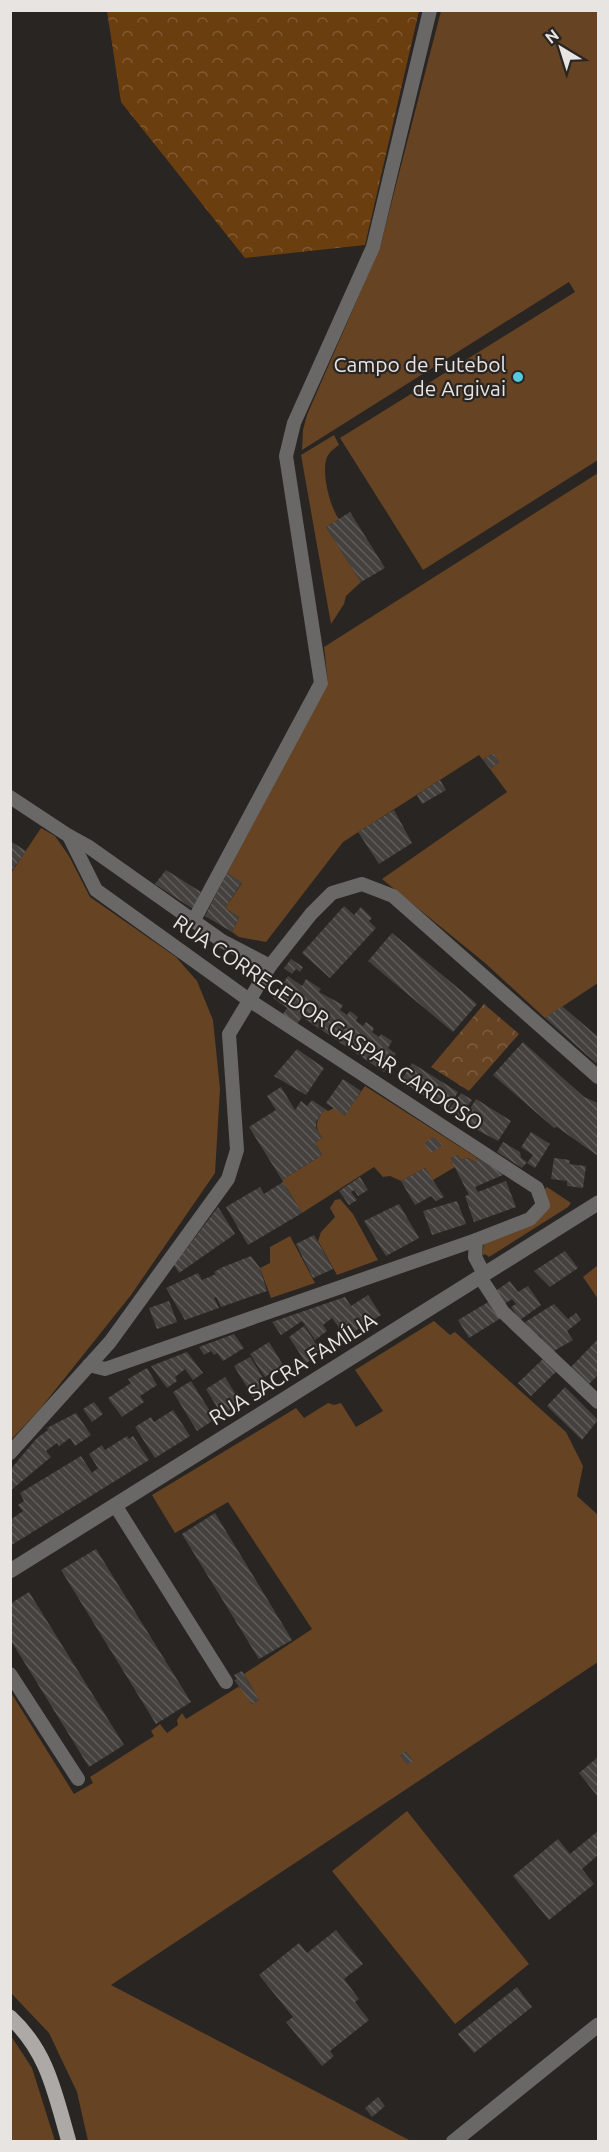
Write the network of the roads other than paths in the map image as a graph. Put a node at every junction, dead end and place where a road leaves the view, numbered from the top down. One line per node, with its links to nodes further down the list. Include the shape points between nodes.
1 (430, 10): 4 (street, via 373,247 294,423 286,456 321,683)
2 (10, 797): 3 (street, RUA CORREGEDOR GASPAR CARDOSO)
3 (69, 836): 4 (street); 6 (street, RUA CORREGEDOR GASPAR CARDOSO, via 96,890)
4 (194, 920): 5 (street, via 222,941)
5 (270, 966): 6 (street); 7 (street, via 310,914 332,893 362,884 393,896)
6 (249, 1000): 9 (street, RUA CORREGEDOR GASPAR CARDOSO, via 537,1188 543,1205 530,1219); 11 (street, via 229,1034 237,1150 228,1179)
7 (598, 1077)
8 (598, 1203): 10 (street, RUA SACRA FAMÍLIA)
9 (476, 1240): 10 (street, via 475,1257); 11 (street, via 105,1369)
10 (482, 1276): 12 (street, via 503,1312); 14 (street, RUA SACRA FAMÍLIA)
11 (89, 1365): 13 (street)
12 (598, 1402)
13 (10, 1453)
14 (116, 1506): 15 (street, RUA SACRA FAMÍLIA); 17 (street)
15 (10, 1572)
16 (10, 1674): 18 (street)
17 (226, 1682)
18 (78, 1779)
19 (10, 2017): 21 (main road, via 27,2032 44,2060)
20 (598, 2025): 22 (street)
21 (69, 2142)
22 (453, 2142)

